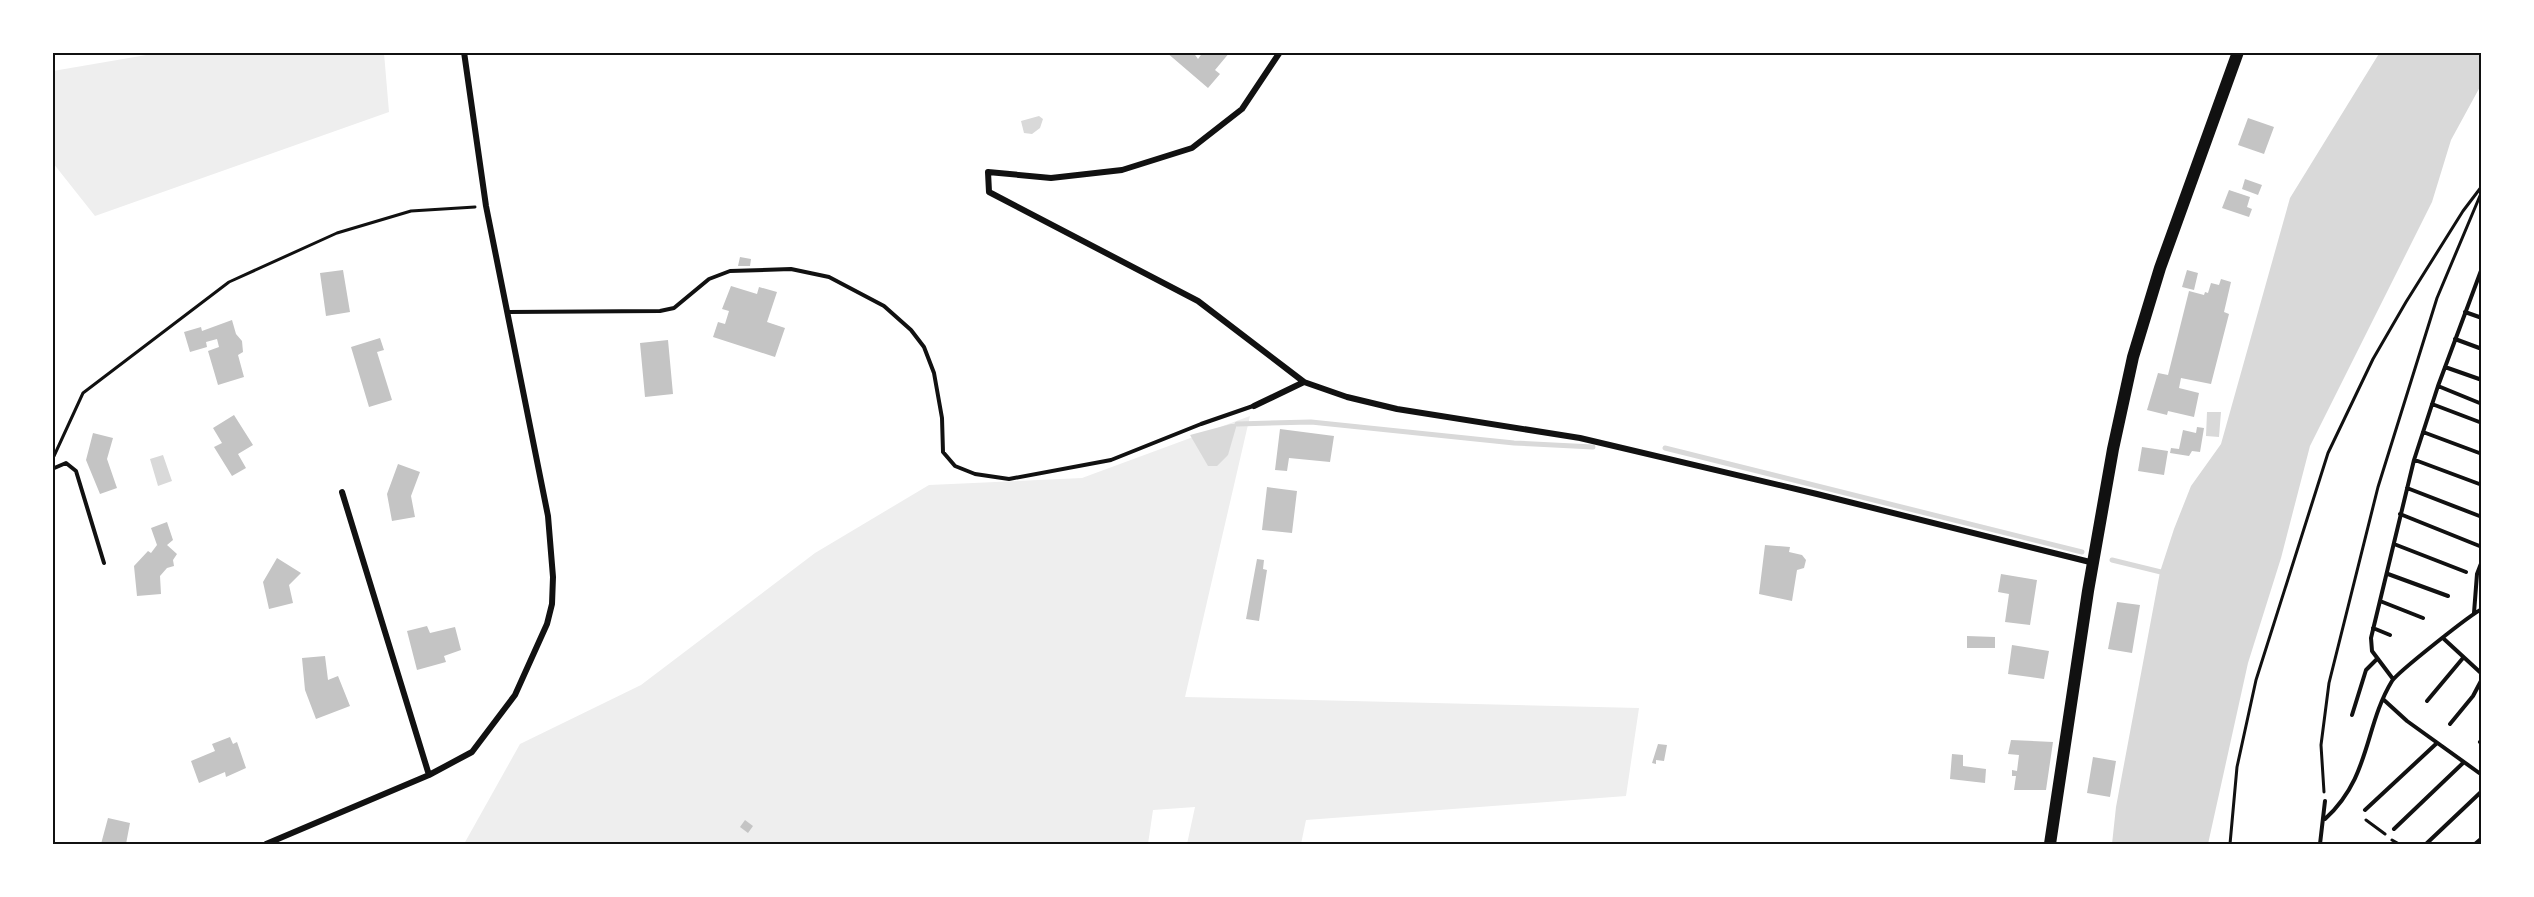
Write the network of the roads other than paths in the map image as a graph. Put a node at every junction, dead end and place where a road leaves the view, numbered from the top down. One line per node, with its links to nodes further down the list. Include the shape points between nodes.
1 (464, 52): 7 (street, via 486,206)
2 (1280, 52): 14 (street, via 1242,110 1192,148 1122,170 1051,178 988,172 989,192 1198,301)
3 (2238, 52): 33 (main road, via 2163,257 2133,357)
4 (2481, 268): 5 (lane)
5 (2476, 283): 6 (lane); 8 (lane)
6 (2481, 285)
7 (507, 312): 18 (lane, via 660,311 674,308 709,279 729,271 791,269 829,277 884,306 924,347 934,373 944,452 955,466 975,474 1008,479 1111,460); 55 (street, via 548,516 552,604 515,695 472,752)
8 (2465, 312): 9 (lane); 10 (lane)
9 (2481, 318)
10 (2455, 339): 11 (lane); 12 (lane)
11 (2481, 349)
12 (2445, 367): 13 (lane); 15 (lane)
13 (2481, 380)
14 (1304, 382): 18 (street); 33 (street, via 1397,409 1591,441)
15 (2438, 386): 16 (lane); 17 (lane)
16 (2432, 404): 19 (lane); 20 (lane)
17 (2481, 404)
18 (1254, 406)
19 (2481, 423)
20 (2423, 432): 21 (lane); 22 (lane)
21 (2481, 454)
22 (2415, 460): 24 (lane); 25 (lane)
23 (52, 469): 32 (lane, via 66,463 76,471)
24 (2481, 485)
25 (2406, 488): 27 (lane); 28 (lane)
26 (342, 492): 55 (street)
27 (2400, 514): 29 (lane); 30 (lane)
28 (2481, 517)
29 (2394, 544): 34 (lane); 35 (lane)
30 (2481, 547)
31 (2481, 561): 39 (lane)
32 (104, 563)
33 (2094, 564): 64 (main road)
34 (2466, 572)
35 (2388, 574): 36 (lane); 37 (lane)
36 (2448, 596)
37 (2380, 601): 40 (lane); 41 (lane)
38 (2481, 609): 39 (lane)
39 (2474, 613): 43 (lane)
40 (2423, 618)
41 (2373, 628): 42 (lane); 45 (lane, via 2372,651)
42 (2390, 635)
43 (2444, 639): 44 (lane); 47 (lane)
44 (2463, 658): 46 (lane); 50 (lane)
45 (2377, 659): 47 (lane); 51 (lane, via 2366,670)
46 (2481, 674)
47 (2393, 679): 49 (lane)
48 (2481, 679): 52 (lane, via 2473,696)
49 (2384, 700): 53 (lane); 60 (lane, via 2357,777 2340,805)
50 (2427, 701)
51 (2352, 715)
52 (2450, 724)
53 (2437, 743): 54 (lane); 59 (lane)
54 (2463, 763): 56 (lane); 61 (lane)
55 (429, 775): 63 (street)
56 (2481, 775)
57 (2481, 791): 66 (lane)
58 (2325, 801): 60 (lane)
59 (2365, 810)
60 (2325, 819): 65 (lane)
61 (2394, 829)
62 (2481, 838): 67 (lane)
63 (266, 844)
64 (2050, 844)
65 (2320, 844)
66 (2426, 844)
67 (2475, 844)

